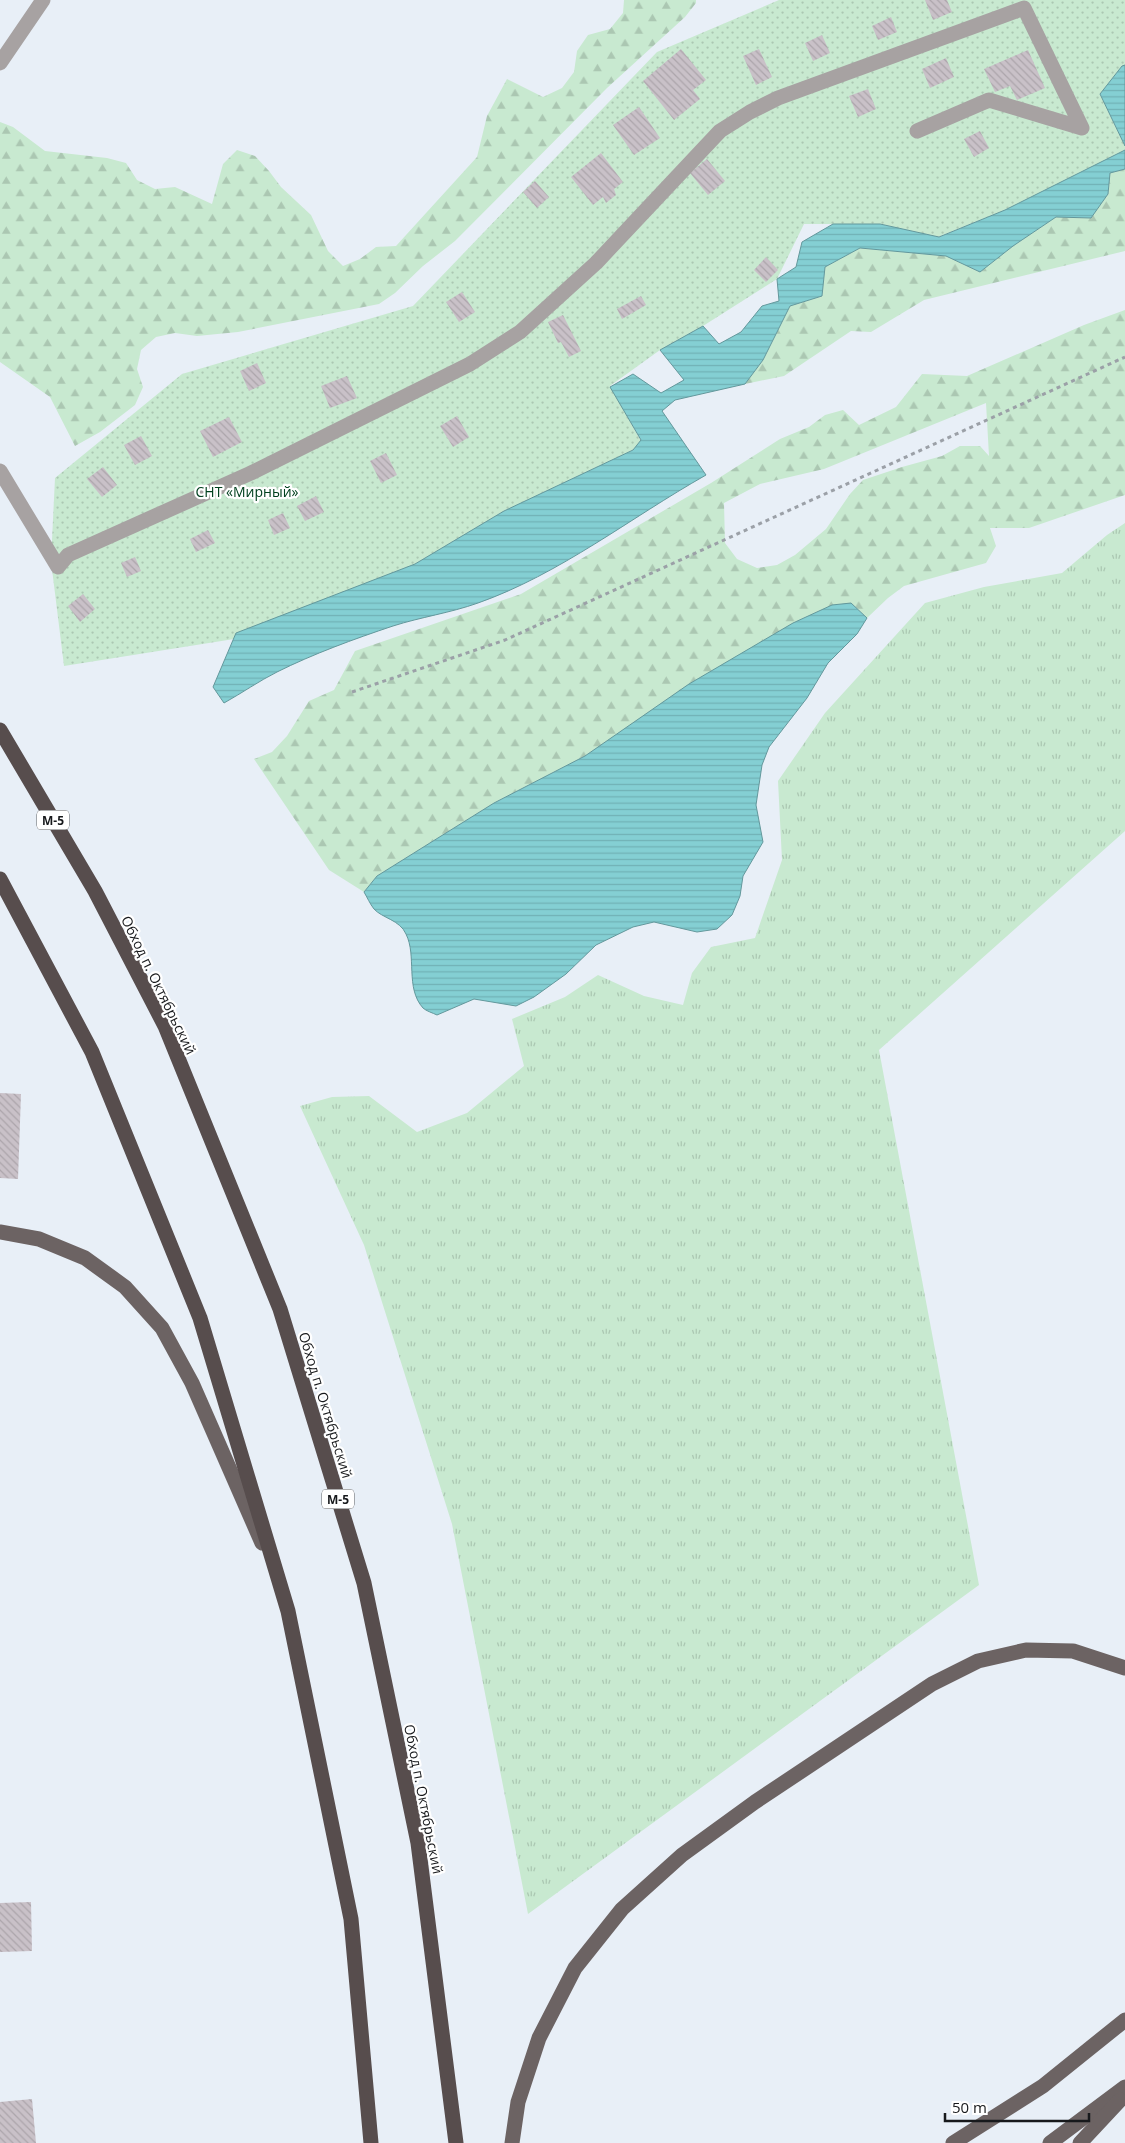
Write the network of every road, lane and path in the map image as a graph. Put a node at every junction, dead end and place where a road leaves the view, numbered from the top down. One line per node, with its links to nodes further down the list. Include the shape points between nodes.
1 (43, 0): 2 (street)
2 (0, 63)
3 (917, 131): 5 (street, via 989,100 1082,128 1024,8 778,98 750,112 720,131 596,264 520,332 470,364 251,473 68,555 58,567)
4 (1125, 358): 6 (path, via 505,640)
5 (0, 471)
6 (352, 692)
7 (0, 730): 16 (highway, Обход п. Октябрьский / М-5, via 95,891 165,1026 280,1309 364,1583 418,1843)
8 (0, 878): 10 (highway, via 92,1052 200,1318)
9 (0, 1232): 10 (main road, via 39,1239 85,1258 125,1287 162,1328 192,1383)
10 (280, 1582): 15 (highway, via 351,1919)
11 (1125, 1668): 17 (main road, via 1073,1651 1026,1650 978,1661 932,1684 755,1802 682,1855 622,1909 575,1968 539,2038 518,2102)
12 (1125, 2020): 18 (main road, via 1043,2086)
13 (1125, 2087): 19 (main road)
14 (1125, 2094): 20 (main road)
15 (371, 2143)
16 (456, 2143)
17 (512, 2143)
18 (953, 2143)
19 (1050, 2143)
20 (1080, 2143)

